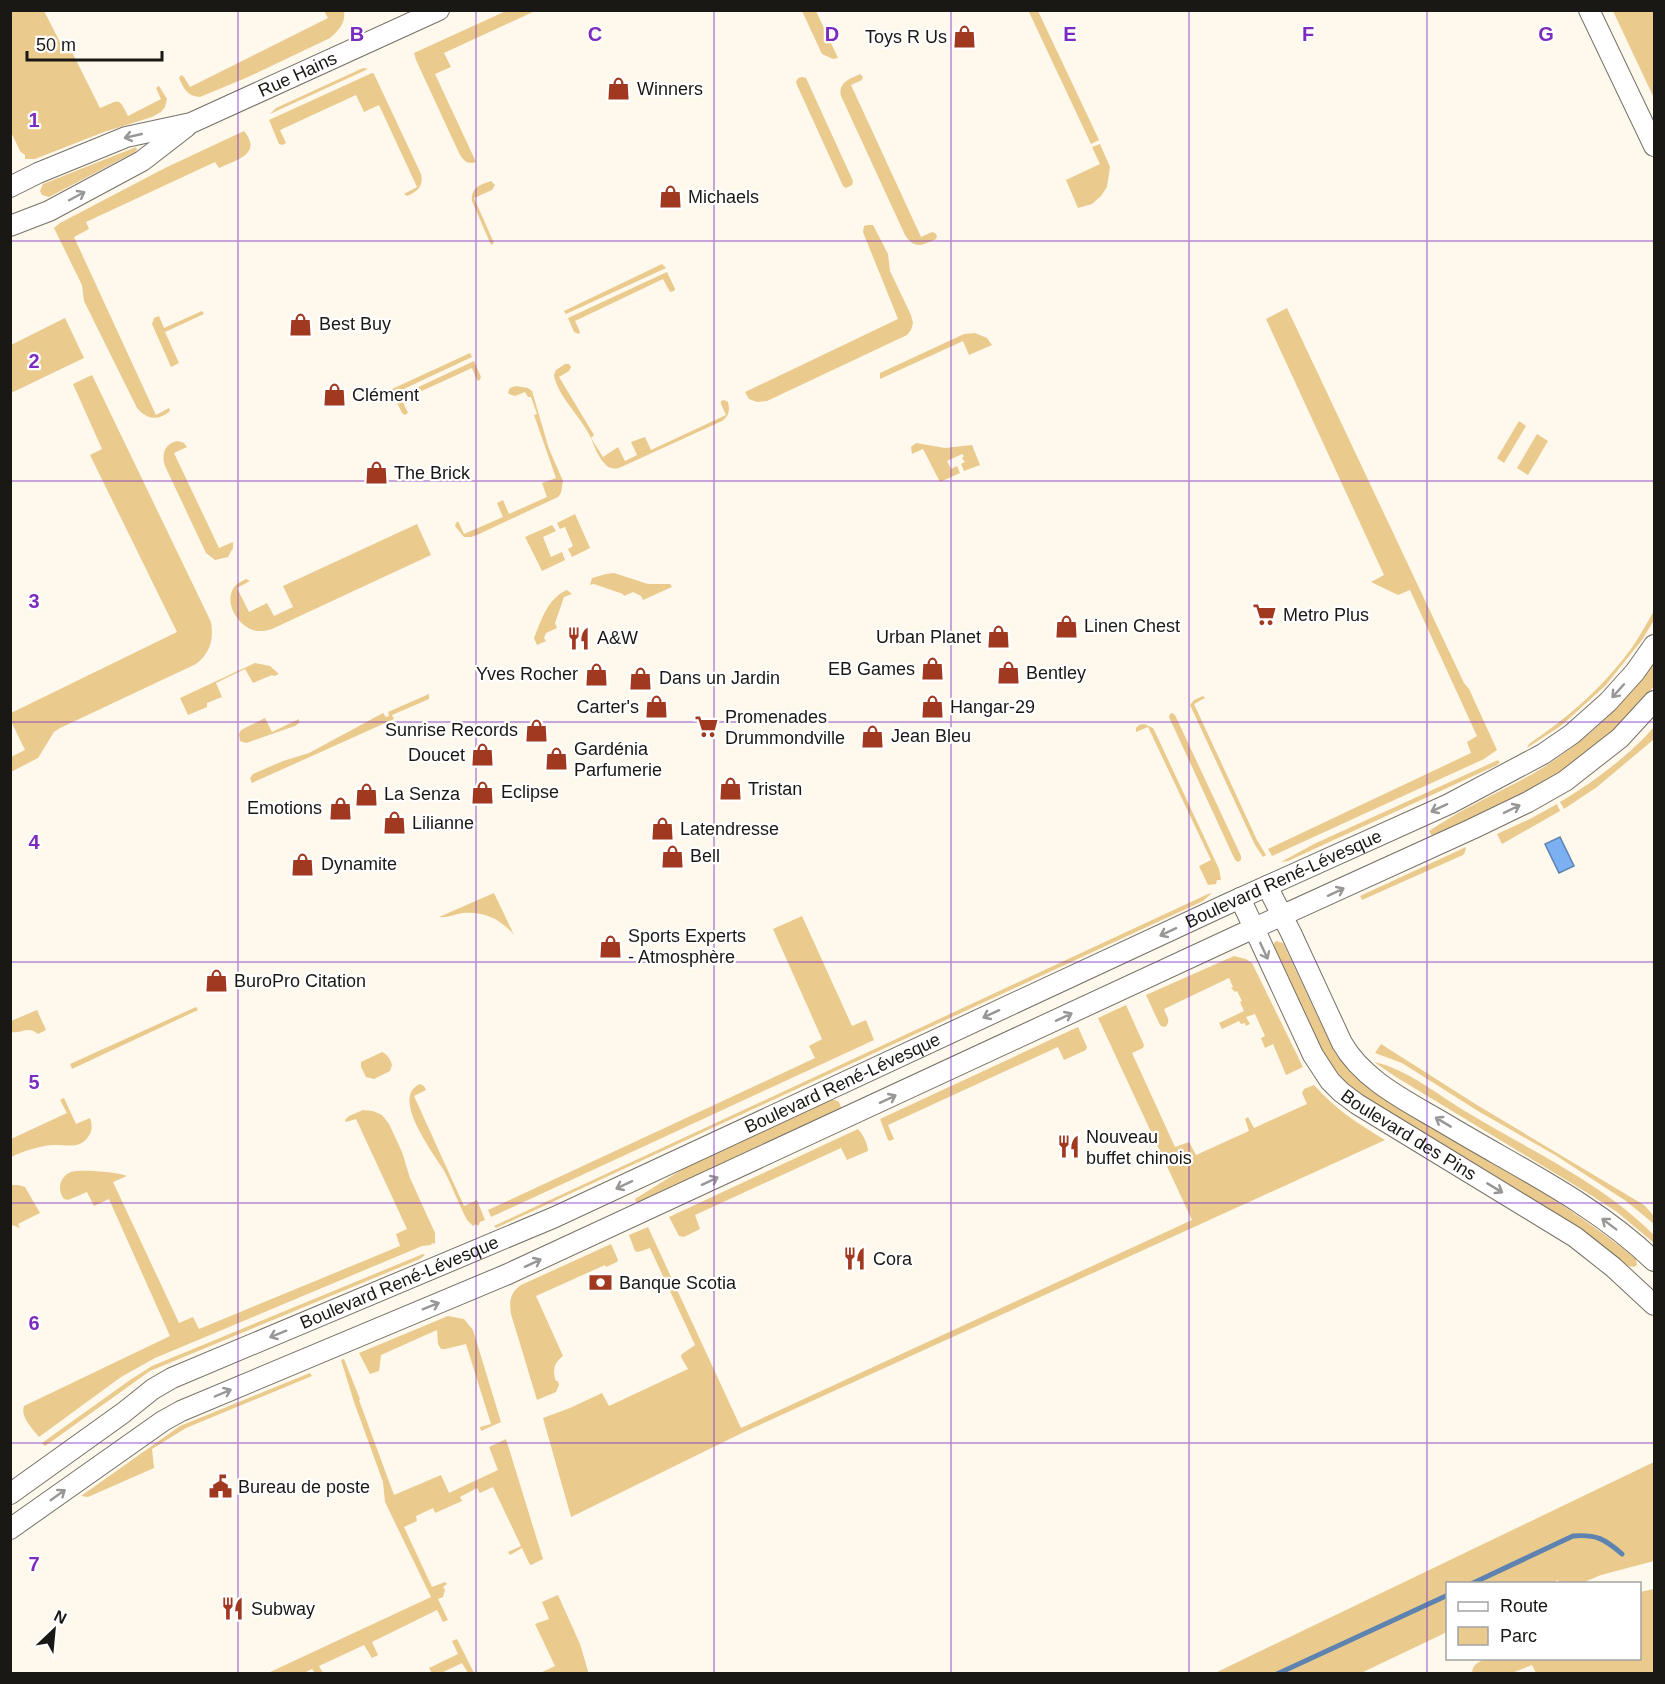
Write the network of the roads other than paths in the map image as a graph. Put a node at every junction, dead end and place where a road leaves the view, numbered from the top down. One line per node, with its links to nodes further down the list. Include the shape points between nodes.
1 (440, 10): 3 (main road, Rue Hains)
2 (1589, 10): 4 (main road)
3 (191, 123): 5 (main road, Rue Hains, one-way to 5, via 126,137); 6 (main road, Rue Hains, one-way to 3, via 49,211 142,161)
4 (1654, 146)
5 (10, 187)
6 (10, 226)
7 (1654, 645): 9 (main road, Boulevard René-Lévesque, one-way to 9, via 1608,702 1543,754 1449,804)
8 (1654, 701): 11 (main road, Boulevard René-Lévesque, one-way to 8, via 1435,847 1558,785 1614,743)
9 (1267, 886): 10 (main road, Boulevard René-Lévesque); 11 (main road, Boulevard des Pins)
10 (1240, 898): 12 (main road, Boulevard des Pins); 15 (main road, Boulevard René-Lévesque, one-way to 15, via 555,1217 172,1378)
11 (1282, 915): 12 (main road, Boulevard René-Lévesque); 13 (main road, Boulevard des Pins, one-way to 11, via 1582,1205 1363,1070 1346,1051)
12 (1254, 929): 14 (main road, Boulevard des Pins, one-way to 14, via 1313,1055 1341,1092 1575,1237); 16 (main road, Boulevard René-Lévesque, one-way to 12, via 180,1411 508,1274)
13 (1654, 1261)
14 (1654, 1305)
15 (10, 1494)
16 (10, 1529)

